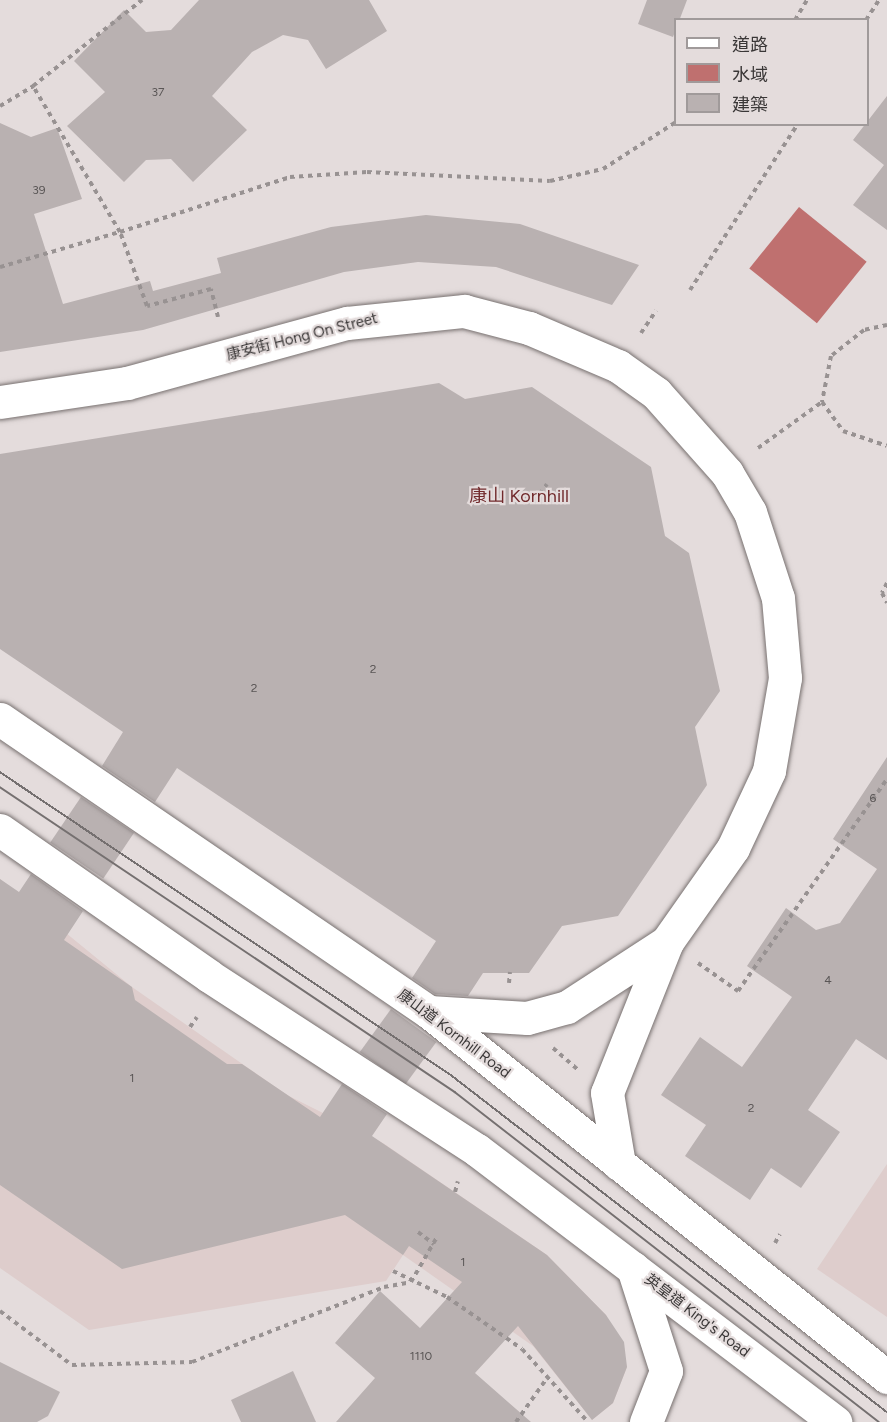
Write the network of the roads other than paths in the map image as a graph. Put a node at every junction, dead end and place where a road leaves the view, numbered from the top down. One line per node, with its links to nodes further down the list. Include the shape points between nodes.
1 (0, 402): 4 (main road, 康安街 Hong On Street, via 128,383 347,323 425,311 464,311 529,328 588,350 656,393 727,473 750,512 778,598 785,678 769,771 733,848)
2 (0, 719): 5 (main road, 康山道 Kornhill Road)
3 (0, 830): 7 (main road, via 209,976 439,1124)
4 (667, 942): 5 (main road, 康安街 Hong On Street, via 567,1007 527,1018); 6 (main road, 康安街 Hong On Street, via 607,1093)
5 (429, 1012): 6 (main road, 康山道 Kornhill Road)
6 (619, 1164): 8 (main road, 康山道 Kornhill Road)
7 (632, 1266): 9 (main road, 英皇道 King's Road, via 666,1371); 10 (main road, 英皇道 King's Road)
8 (887, 1377)
9 (646, 1422)
10 (835, 1422)

